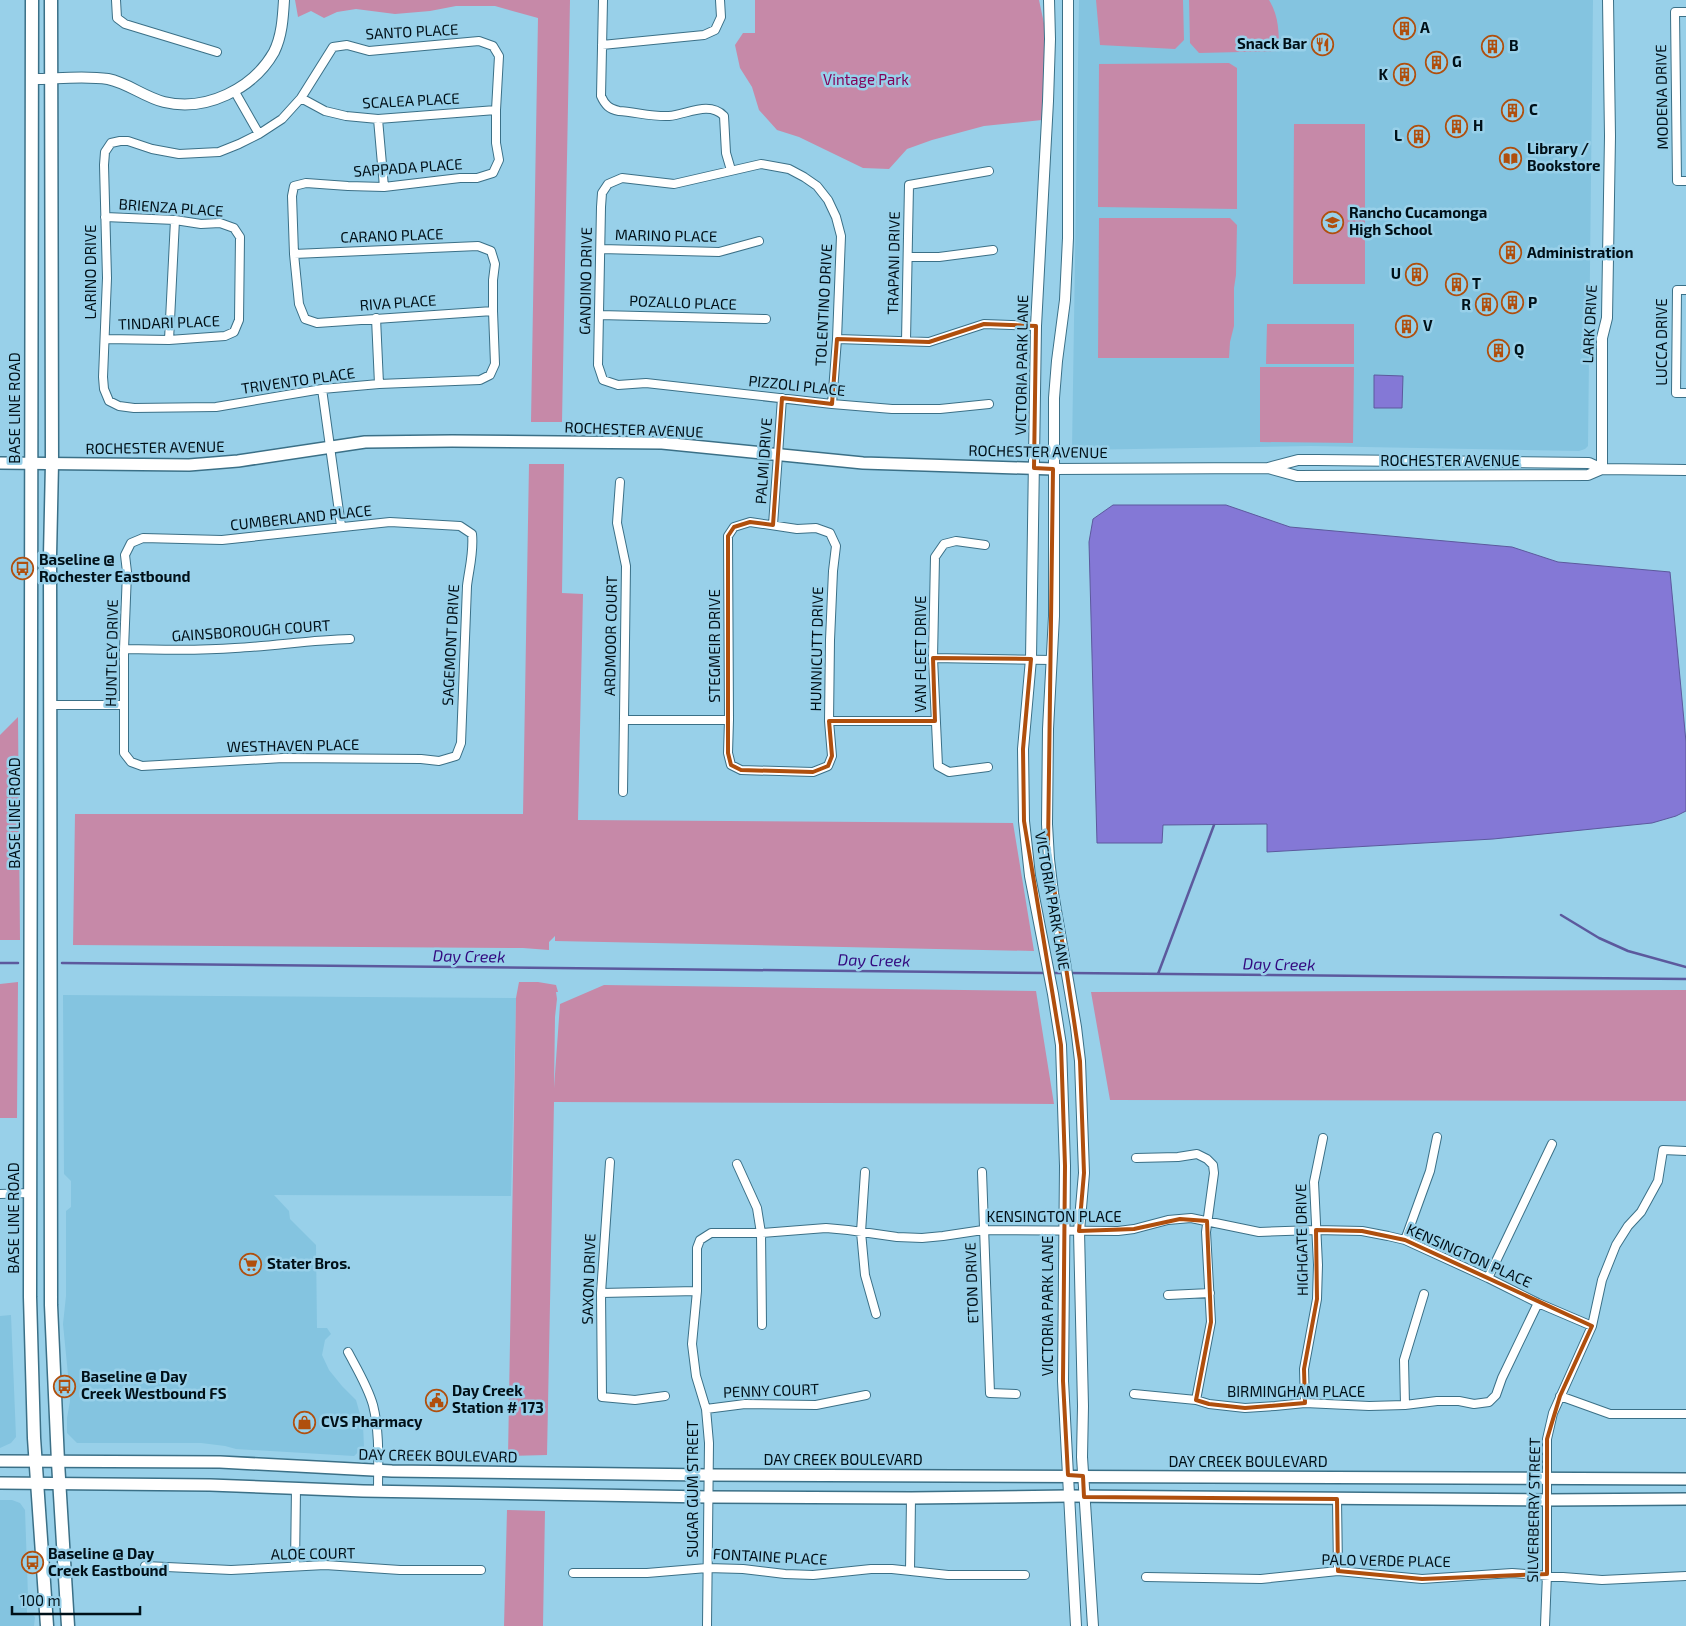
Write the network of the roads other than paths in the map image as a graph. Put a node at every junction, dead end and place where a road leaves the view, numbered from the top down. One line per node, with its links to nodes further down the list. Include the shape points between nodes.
1 (32, 0): 13 (main road, BASE LINE ROAD)
2 (51, 0): 14 (main road)
3 (116, 0): 12 (street, via 116,18 126,24)
4 (284, 0): 15 (street, via 283,24 274,51 258,72)
5 (603, 0): 11 (street)
6 (720, 0): 11 (street, via 721,18 715,30 704,35)
7 (1049, 0): 37 (street, VICTORIA PARK LANE, via 1048,92)
8 (1068, 0): 58 (street, VICTORIA PARK LANE, via 1068,238 1054,398)
9 (1608, 0): 59 (street, LARK DRIVE, via 1610,136 1607,318 1602,338)
10 (1686, 12): 22 (street, MODENA DRIVE, via 1675,12 1677,181)
11 (602, 44): 20 (street, via 601,96 604,104 611,109 668,116 708,108 718,110 724,116 726,153)
12 (217, 52)
13 (32, 78): 14 (street); 54 (main road, BASE LINE ROAD)
14 (51, 78): 15 (street, via 108,80 126,84 164,102 181,104 205,102); 55 (main road)
15 (235, 92): 19 (street)
16 (301, 98): 17 (street, SANTO PLACE, via 333,47 346,45 369,51 479,41 493,46 499,56); 18 (street, SCALEA PLACE, via 324,111); 19 (street, via 282,120)
17 (496, 110): 18 (street, SCALEA PLACE); 24 (street, SAPPADA PLACE, via 499,160 493,173 477,178)
18 (378, 119): 24 (street)
19 (259, 134): 25 (street, LARINO DRIVE, via 219,152 179,154 128,141 111,143 105,152)
20 (731, 170): 23 (street, TOLENTINO DRIVE, via 674,184 622,178); 40 (street, TOLENTINO DRIVE, via 761,164 788,170 804,176 828,200 841,236)
21 (989, 170): 31 (street, TRAPANI DRIVE, via 909,185)
22 (1686, 181)
23 (608, 184): 28 (street, GANDINO DRIVE, via 602,193)
24 (384, 187): 30 (street, SAPPADA PLACE, via 306,183 294,186)
25 (105, 217): 26 (street, BRIENZA PLACE); 39 (street, LARINO DRIVE)
26 (175, 220): 38 (street, BRIENZA PLACE, via 220,223 234,228 240,237 239,320); 41 (street)
27 (759, 241): 28 (street, MARINO PLACE, via 719,252)
28 (600, 249): 34 (street, GANDINO DRIVE)
29 (993, 250): 31 (street)
30 (294, 254): 33 (street, CARANO PLACE, via 478,246 491,251 496,264); 35 (street, RIVA PLACE, via 299,304 305,319 317,323)
31 (909, 257): 42 (street, TRAPANI DRIVE)
32 (1686, 290): 46 (street, LUCCA DRIVE, via 1677,290 1676,393)
33 (493, 311): 35 (street, RIVA PLACE); 44 (street, TRIVENTO PLACE, via 496,364 490,375 480,380)
34 (599, 314): 36 (street, POZALLO PLACE); 43 (street, GANDINO DRIVE, via 598,365)
35 (376, 318): 44 (street)
36 (766, 319)
37 (1036, 326): 42 (street, via 984,324 930,342); 56 (street, VICTORIA PARK LANE)
38 (234, 332): 41 (street, TINDARI PLACE, via 225,336)
39 (105, 339): 41 (street, TINDARI PLACE); 48 (street, LARINO DRIVE, via 104,389)
40 (837, 339): 42 (street); 49 (street, TOLENTINO DRIVE)
41 (169, 340)
42 (906, 341)
43 (603, 380): 47 (street, PIZZOLI PLACE, via 618,385 646,383)
44 (380, 384): 45 (street, TRIVENTO PLACE)
45 (322, 389): 48 (street, TRIVENTO PLACE, via 216,407 134,408); 51 (street)
46 (1686, 394)
47 (782, 398): 49 (street, PIZZOLI PLACE); 52 (street, PALMI DRIVE)
48 (109, 401)
49 (832, 404): 50 (street, PIZZOLI PLACE, via 911,409)
50 (989, 404)
51 (331, 446): 52 (main road, ROCHESTER AVENUE, via 408,441 628,443); 55 (main road, ROCHESTER AVENUE, via 212,464); 63 (street)
52 (777, 454): 56 (main road, ROCHESTER AVENUE, via 863,463); 62 (street, PALMI DRIVE)
53 (0, 463): 54 (main road, ROCHESTER AVENUE)
54 (32, 463): 55 (main road, ROCHESTER AVENUE); 92 (main road, BASE LINE ROAD)
55 (52, 463): 73 (main road)
56 (1034, 468): 58 (main road, ROCHESTER AVENUE); 70 (street, VICTORIA PARK LANE)
57 (1268, 468): 58 (street, ROCHESTER AVENUE); 59 (street, ROCHESTER AVENUE, via 1298,460 1317,460 1589,463); 59 (street, ROCHESTER AVENUE, via 1297,476 1588,476)
58 (1054, 469): 71 (street, VICTORIA PARK LANE)
59 (1602, 469): 60 (street, ROCHESTER AVENUE)
60 (1686, 470)
61 (620, 482): 74 (street, ARDMOOR COURT, via 617,523 626,566)
62 (773, 525): 75 (street, STEGMEIR DRIVE, via 750,522 734,527 728,536); 76 (street, HUNNICUTT DRIVE, via 816,528 830,533 836,546)
63 (341, 526): 64 (street, CUMBERLAND PLACE, via 390,522 440,524 460,526); 65 (street, CUMBERLAND PLACE, via 222,540 143,538)
64 (472, 534): 78 (street, SAGEMONT DRIVE, via 474,548 467,586 461,743)
65 (131, 542): 68 (street, HUNTLEY DRIVE, via 126,555)
66 (985, 544): 69 (street, VAN FLEET DRIVE, via 956,541 944,544 935,557)
67 (350, 638): 68 (street, GAINSBOROUGH COURT, via 198,650)
68 (124, 649): 72 (street, HUNTLEY DRIVE)
69 (933, 658): 70 (street); 77 (street, VAN FLEET DRIVE)
70 (1031, 659): 71 (street); 96 (street, VICTORIA PARK LANE, via 1023,749 1024,821 1030,876 1061,1045)
71 (1052, 660): 98 (street, VICTORIA PARK LANE, via 1048,729 1048,847 1076,1027 1081,1088 1084,1173)
72 (124, 705): 73 (street); 79 (street, HUNTLEY DRIVE, via 124,753)
73 (51, 706): 126 (main road, via 52,1305)
74 (624, 720): 75 (street); 82 (street, ARDMOOR COURT)
75 (729, 720): 80 (street, STEGMEIR DRIVE, via 728,753 731,765 740,770 813,772)
76 (829, 721): 77 (street); 80 (street, HUNNICUTT DRIVE, via 832,756)
77 (935, 721): 81 (street, VAN FLEET DRIVE, via 938,766 949,772)
78 (456, 756): 79 (street, WESTHAVEN PLACE, via 439,761 283,758 142,766)
79 (131, 762)
80 (828, 766)
81 (988, 767)
82 (623, 792)
83 (1437, 1137): 102 (street, via 1430,1171)
84 (1323, 1138): 97 (street, HIGHGATE DRIVE, via 1314,1182)
85 (1552, 1144): 103 (street)
86 (1686, 1151): 112 (street, SILVERBERRY STREET, via 1663,1150 1658,1181 1641,1212 1616,1245 1602,1280)
87 (1136, 1158): 94 (street, via 1197,1154 1207,1159 1213,1165 1214,1173)
88 (610, 1162): 106 (street, SAXON DRIVE)
89 (737, 1164): 100 (street, via 757,1208)
90 (865, 1172): 99 (street)
91 (982, 1172): 95 (street, ETON DRIVE)
92 (30, 1193): 93 (street); 125 (main road, BASE LINE ROAD)
93 (0, 1194)
94 (1207, 1222): 97 (street, KENSINGTON PLACE, via 1259,1232); 98 (street, KENSINGTON PLACE, via 1191,1218 1134,1229); 105 (street)
95 (983, 1230): 96 (street, KENSINGTON PLACE); 99 (street, KENSINGTON PLACE, via 922,1238); 114 (street, ETON DRIVE, via 990,1393)
96 (1064, 1230): 98 (street, KENSINGTON PLACE); 129 (street, VICTORIA PARK LANE, via 1063,1381)
97 (1316, 1230): 102 (street, KENSINGTON PLACE, via 1362,1231); 120 (street, HIGHGATE DRIVE, via 1317,1299 1304,1369)
98 (1079, 1231): 130 (street, VICTORIA PARK LANE)
99 (861, 1232): 100 (street, KENSINGTON PLACE, via 826,1228); 110 (street, via 865,1275)
100 (760, 1233): 101 (street, KENSINGTON PLACE, via 711,1233); 111 (street)
101 (705, 1236): 104 (street, SUGAR GUM STREET, via 697,1248)
102 (1405, 1240): 103 (street, KENSINGTON PLACE)
103 (1488, 1278): 109 (street, KENSINGTON PLACE)
104 (697, 1291): 106 (street); 122 (street, SUGAR GUM STREET, via 692,1344 696,1376)
105 (1210, 1292): 108 (street); 119 (street, via 1211,1322)
106 (601, 1293): 117 (street, SAXON DRIVE, via 602,1397 635,1400)
107 (1424, 1294): 121 (street, via 1404,1360)
108 (1168, 1295)
109 (1538, 1303): 112 (street, KENSINGTON PLACE); 121 (street, BIRMINGHAM PLACE, via 1496,1395 1489,1402 1438,1401)
110 (876, 1314)
111 (762, 1325)
112 (1592, 1326): 118 (street, SILVERBERRY STREET)
113 (348, 1352): 127 (street, via 373,1404)
114 (1016, 1394)
115 (1134, 1394): 119 (street, BIRMINGHAM PLACE)
116 (866, 1395): 122 (street, PENNY COURT, via 816,1405 745,1404)
117 (665, 1396)
118 (1560, 1396): 123 (street, via 1610,1414); 131 (street, SILVERBERRY STREET, via 1547,1439)
119 (1196, 1400): 120 (street, BIRMINGHAM PLACE, via 1244,1408)
120 (1305, 1403): 121 (street, BIRMINGHAM PLACE)
121 (1405, 1405)
122 (706, 1409): 128 (street, SUGAR GUM STREET)
123 (1686, 1414)
124 (0, 1461): 125 (main road, DAY CREEK BOULEVARD)
125 (35, 1462): 126 (main road, DAY CREEK BOULEVARD); 134 (main road, BASE LINE ROAD)
126 (58, 1462): 127 (main road, DAY CREEK BOULEVARD, via 220,1462); 135 (main road)
127 (378, 1470): 128 (main road, DAY CREEK BOULEVARD); 137 (street)
128 (708, 1474): 129 (main road, DAY CREEK BOULEVARD); 139 (street, SUGAR GUM STREET)
129 (1068, 1476): 130 (main road, DAY CREEK BOULEVARD); 138 (street, VICTORIA PARK LANE)
130 (1083, 1476): 131 (main road, DAY CREEK BOULEVARD); 140 (street, VICTORIA PARK LANE)
131 (1547, 1479): 132 (main road, DAY CREEK BOULEVARD); 143 (street, SILVERBERRY STREET)
132 (1686, 1480)
133 (0, 1484): 134 (main road)
134 (37, 1484): 135 (main road); 156 (main road, BASE LINE ROAD)
135 (60, 1484): 136 (main road); 157 (main road)
136 (296, 1488): 137 (main road); 146 (street)
137 (378, 1491): 139 (main road)
138 (1069, 1496): 140 (main road); 141 (main road); 159 (street, VICTORIA PARK LANE)
139 (708, 1497): 141 (main road); 147 (street, SUGAR GUM STREET)
140 (1084, 1497): 142 (main road); 160 (street, VICTORIA PARK LANE)
141 (911, 1498): 149 (street)
142 (1337, 1499): 143 (main road); 151 (street)
143 (1547, 1500): 144 (main road); 152 (street, SILVERBERRY STREET)
144 (1686, 1500)
145 (145, 1566): 146 (street, ALOE COURT, via 231,1570)
146 (295, 1566): 148 (street, ALOE COURT)
147 (707, 1568): 149 (street, FONTAINE PLACE, via 814,1575 871,1569); 150 (street, FONTAINE PLACE, via 647,1574); 158 (street, SUGAR GUM STREET)
148 (481, 1570)
149 (910, 1571): 153 (street, FONTAINE PLACE)
150 (573, 1572)
151 (1338, 1572): 152 (street, PALO VERDE PLACE, via 1422,1578 1490,1573); 155 (street, PALO VERDE PLACE, via 1261,1579)
152 (1547, 1574): 154 (street, PALO VERDE PLACE, via 1602,1580); 161 (street, SILVERBERRY STREET)
153 (1025, 1576)
154 (1686, 1576)
155 (1146, 1577)
156 (47, 1626)
157 (68, 1626)
158 (707, 1626)
159 (1076, 1626)
160 (1093, 1626)
161 (1545, 1626)

